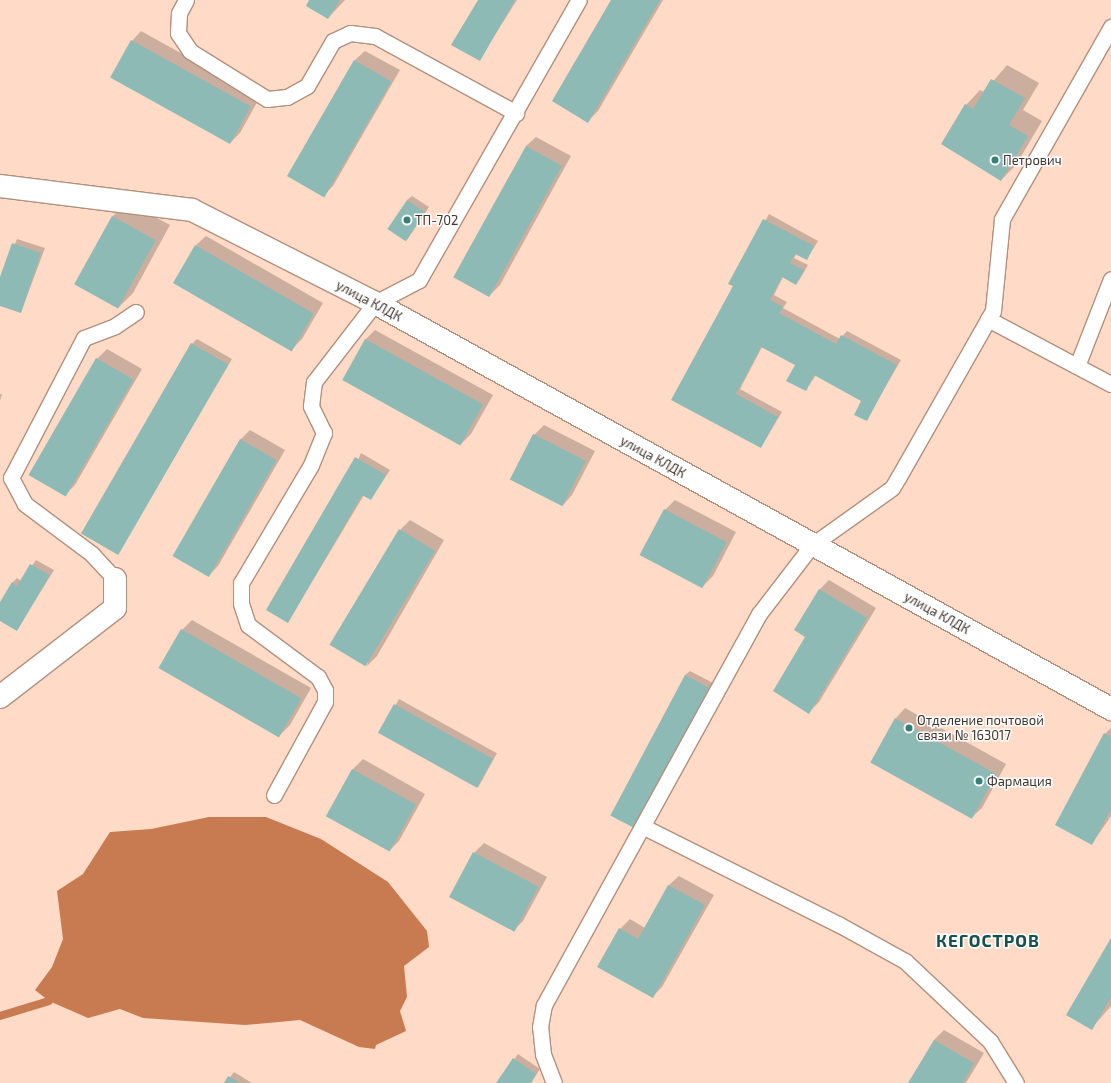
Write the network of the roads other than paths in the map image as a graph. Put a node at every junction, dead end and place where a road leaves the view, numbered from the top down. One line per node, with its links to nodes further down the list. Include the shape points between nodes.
1 (186, 0): 4 (lane, via 179,13 178,33 190,51 267,99 287,97 307,86 333,42 350,33 375,36)
2 (579, 0): 4 (lane)
3 (1111, 27): 9 (lane, via 1002,219 993,311)
4 (516, 113): 7 (lane, via 419,280)
5 (0, 186): 7 (street, улица КЛДК, via 192,210)
6 (1111, 279): 10 (lane)
7 (375, 303): 12 (street, улица КЛДК); 16 (lane, via 314,382 311,406 324,433 311,465 241,583 241,604 248,625 318,677 325,690 325,702)
8 (136, 312): 13 (lane, via 116,326 84,338 11,478 25,504 92,554)
9 (988, 319): 10 (lane); 12 (lane, via 892,488)
10 (1077, 366): 11 (lane)
11 (1111, 384)
12 (812, 545): 15 (street, улица КЛДК); 17 (lane, via 759,614)
13 (115, 579): 14 (street, via 115,608)
14 (0, 697)
15 (1111, 709)
16 (274, 795)
17 (644, 827): 18 (lane, via 544,1005 540,1027 543,1054); 19 (lane, via 838,924 905,961 990,1041)
18 (554, 1083)
19 (1016, 1083)

